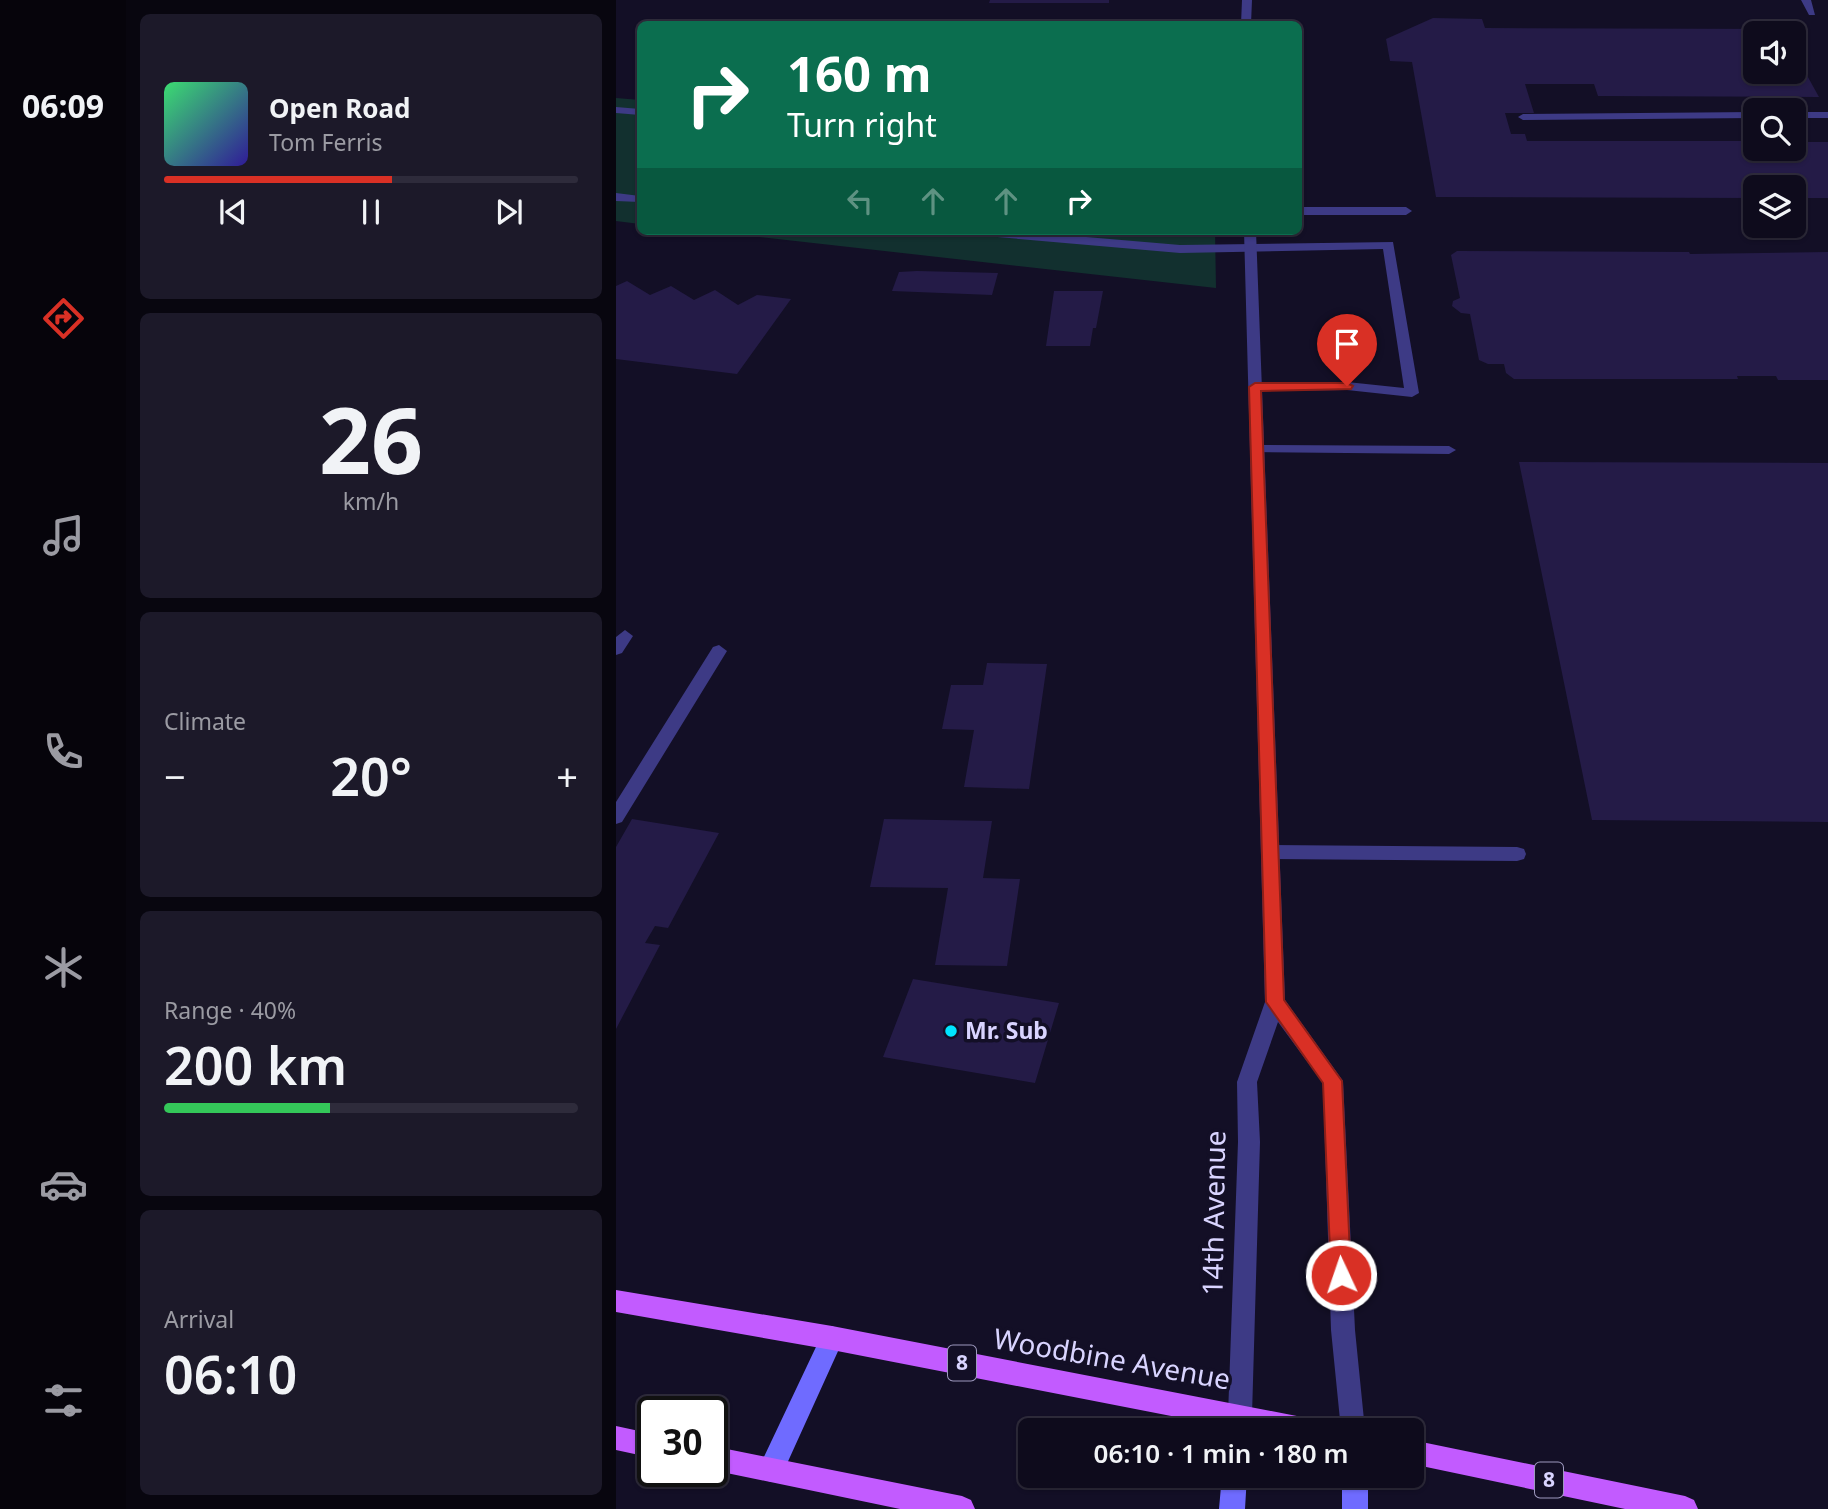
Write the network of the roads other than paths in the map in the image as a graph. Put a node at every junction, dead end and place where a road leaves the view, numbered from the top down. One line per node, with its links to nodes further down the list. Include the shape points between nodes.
1 (1247, 0): 4 (street)
2 (1807, 0): 3 (street)
3 (1812, 13)
4 (1246, 21)
5 (616, 110): 6 (street)
6 (637, 112)
7 (1743, 115): 10 (street)
8 (1806, 115): 9 (street)
9 (1828, 115)
10 (1523, 117)
11 (616, 197): 12 (street)
12 (637, 199)
13 (1302, 211): 14 (street)
14 (1406, 211)
15 (1061, 235): 16 (street, via 1180,249)
16 (1250, 238): 17 (street, 14th Avenue); 17 (street, via 1390,245 1412,393 1347,386)
17 (1255, 387): 18 (street, 14th Avenue)
18 (1257, 449): 19 (street); 22 (street, 14th Avenue)
19 (1449, 450)
20 (719, 651): 21 (street)
21 (616, 817)
22 (1270, 852): 23 (street); 24 (street, 14th Avenue)
23 (1517, 854)
24 (1275, 1002): 28 (street, 14th Avenue, via 1247,1082); 29 (street, via 1333,1081 1343,1330)
25 (616, 1301): 26 (main road, Woodbine Avenue / 8)
26 (832, 1338): 27 (main road, Woodbine Avenue / 8); 34 (main road)
27 (1220, 1418)
28 (1239, 1418)
29 (1352, 1418)
30 (616, 1438): 31 (main road)
31 (637, 1443)
32 (1424, 1455): 40 (main road, 8)
33 (728, 1461): 34 (main road)
34 (771, 1470): 37 (main road)
35 (1234, 1488): 38 (main road)
36 (1355, 1488): 39 (main road)
37 (962, 1509)
38 (1233, 1509)
39 (1355, 1509)
40 (1685, 1509)

